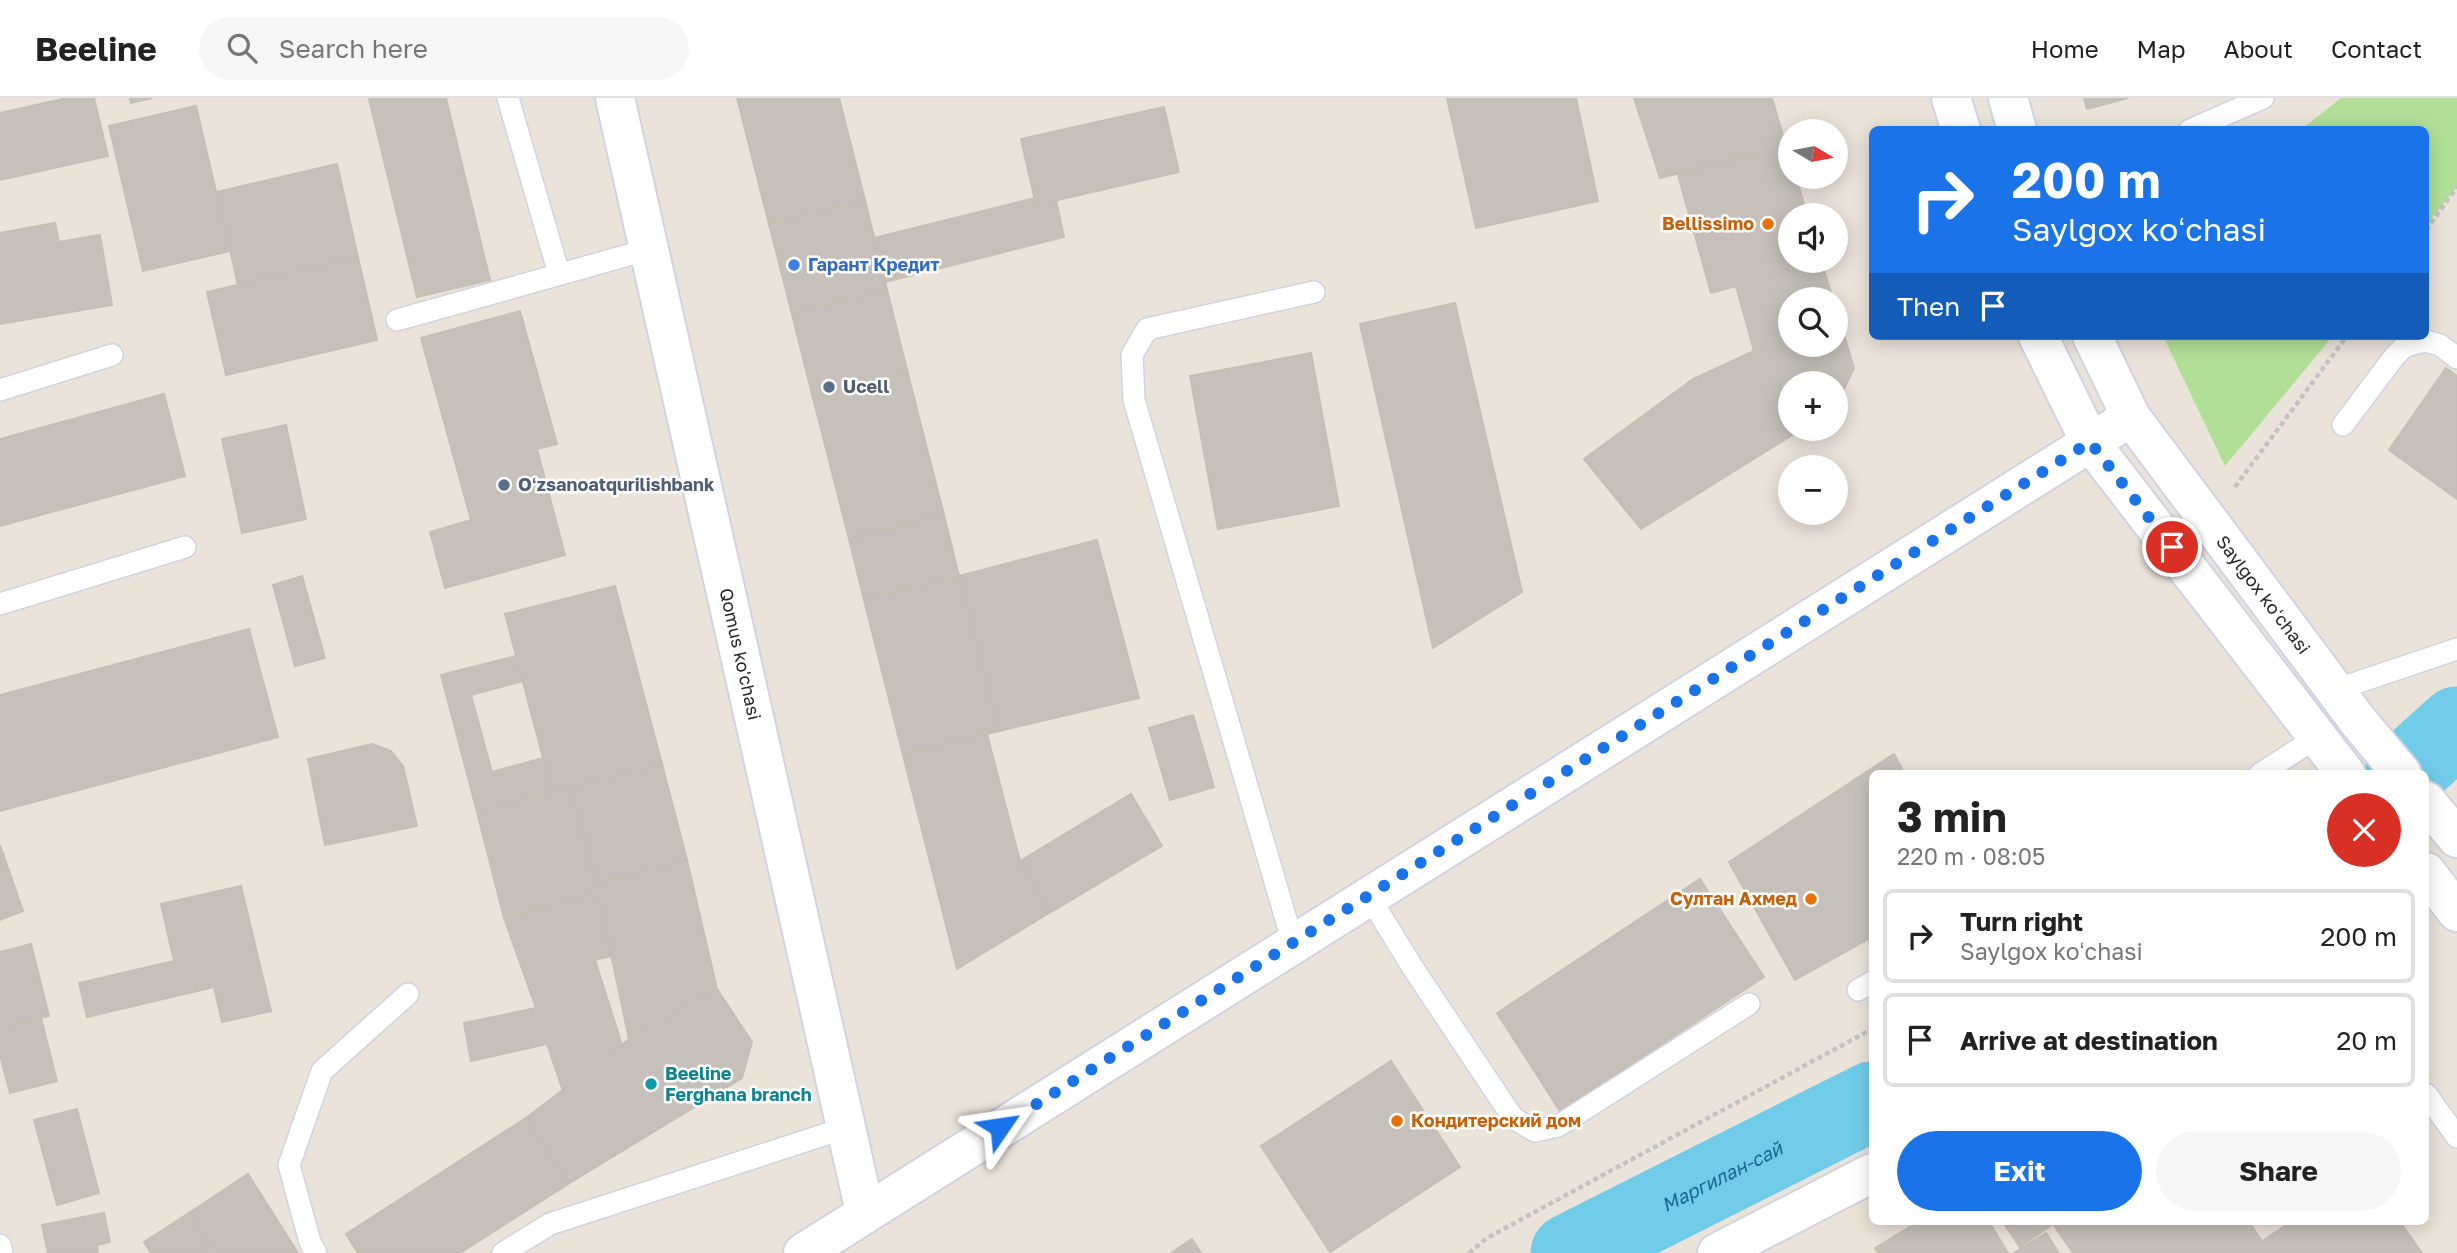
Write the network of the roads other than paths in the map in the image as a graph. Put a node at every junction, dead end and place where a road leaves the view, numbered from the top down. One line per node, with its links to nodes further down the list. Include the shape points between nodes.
1 (508, 98): 10 (lane)
2 (615, 98): 9 (main road, Qomus ko'chasi)
3 (1951, 98): 6 (main road)
4 (2008, 98): 7 (main road)
5 (2263, 98): 8 (lane)
6 (1960, 126)
7 (2016, 126)
8 (2199, 126)
9 (650, 249): 10 (lane); 38 (main road, Qomus ko'chasi)
10 (559, 274): 12 (lane)
11 (1314, 292): 34 (lane, via 1147,329 1132,355 1134,400)
12 (397, 320)
13 (2040, 340): 20 (main road)
14 (2094, 340): 18 (main road, Saylgox koʻchasi)
15 (112, 355): 17 (lane)
16 (2457, 358): 19 (lane, via 2440,345 2425,341 2405,346)
17 (0, 390)
18 (2131, 417): 20 (main road); 24 (main road, Saylgox koʻchasi)
19 (2343, 425)
20 (2090, 442): 25 (main road); 32 (main road)
21 (185, 547): 22 (lane)
22 (0, 604)
23 (2457, 649): 24 (lane)
24 (2335, 690): 28 (main road, Saylgox koʻchasi)
25 (2319, 736): 26 (lane); 27 (main road)
26 (2266, 770)
27 (2343, 770)
28 (2399, 770)
29 (2429, 803): 30 (main road)
30 (2455, 831)
31 (2429, 876): 33 (main road)
32 (1368, 895): 34 (main road); 36 (lane, via 1513,1118 1535,1130 1558,1126)
33 (2457, 912)
34 (1293, 943): 41 (main road)
35 (408, 994): 45 (lane, via 322,1071 289,1165)
36 (1749, 1004)
37 (2429, 1098): 39 (lane)
38 (848, 1127): 41 (main road, Qomus ko'chasi); 46 (lane, via 550,1224)
39 (2457, 1137)
40 (1869, 1175): 47 (main road)
41 (865, 1212): 43 (main road)
42 (0, 1245): 44 (lane)
43 (811, 1250)
44 (2, 1253)
45 (316, 1253)
46 (503, 1253)
47 (1717, 1253)

